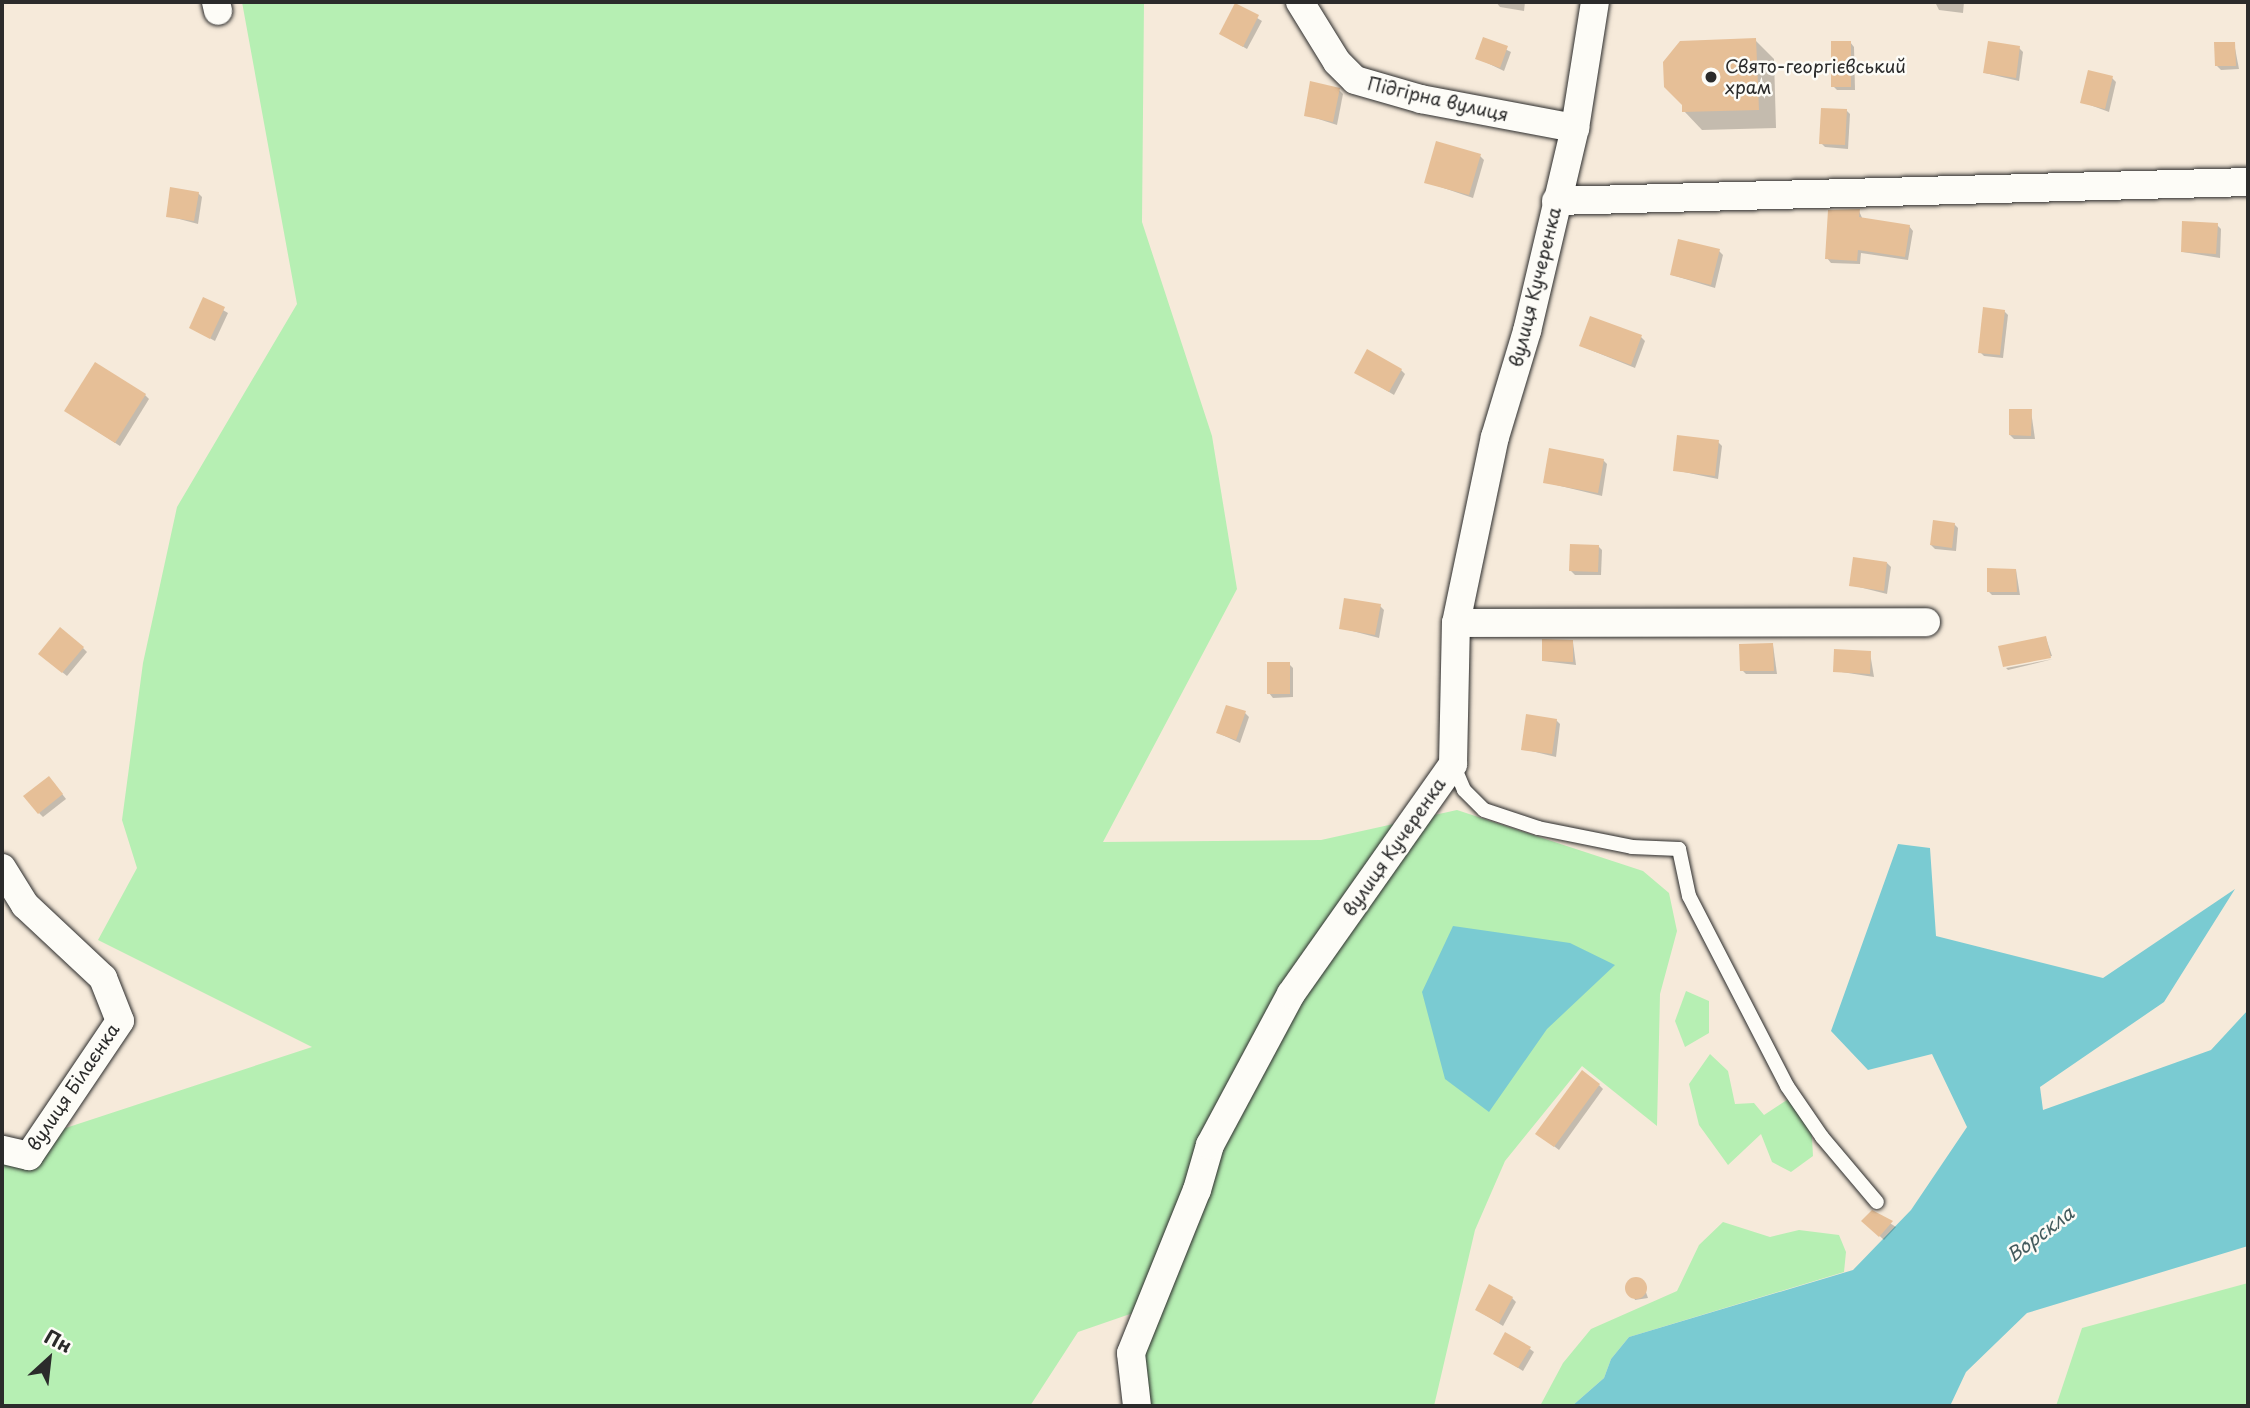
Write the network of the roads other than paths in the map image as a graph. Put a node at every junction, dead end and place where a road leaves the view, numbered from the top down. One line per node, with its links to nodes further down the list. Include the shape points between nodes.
1 (1300, 2): 3 (street, Підгірна вулиця, via 1337,62 1354,80 1421,99)
2 (1595, 2): 3 (street, вулиця Кучеренка)
3 (1575, 128): 5 (street, вулиця Кучеренка)
4 (2248, 182): 5 (street)
5 (1556, 201): 7 (street, вулиця Кучеренка, via 1527,331 1495,437)
6 (1926, 622): 7 (street)
7 (1456, 623): 8 (street, вулиця Кучеренка)
8 (1453, 764): 11 (lane, via 1464,790 1484,810 1538,828 1632,847 1679,849 1689,896 1787,1086 1822,1137); 12 (street, вулиця Кучеренка, via 1292,994 1210,1145 1197,1190 1131,1353)
9 (2, 868): 10 (street, вулиця Білаєнка, via 25,905 103,978 120,1021 29,1156)
10 (2, 1150)
11 (1877, 1202)
12 (1138, 1406)

